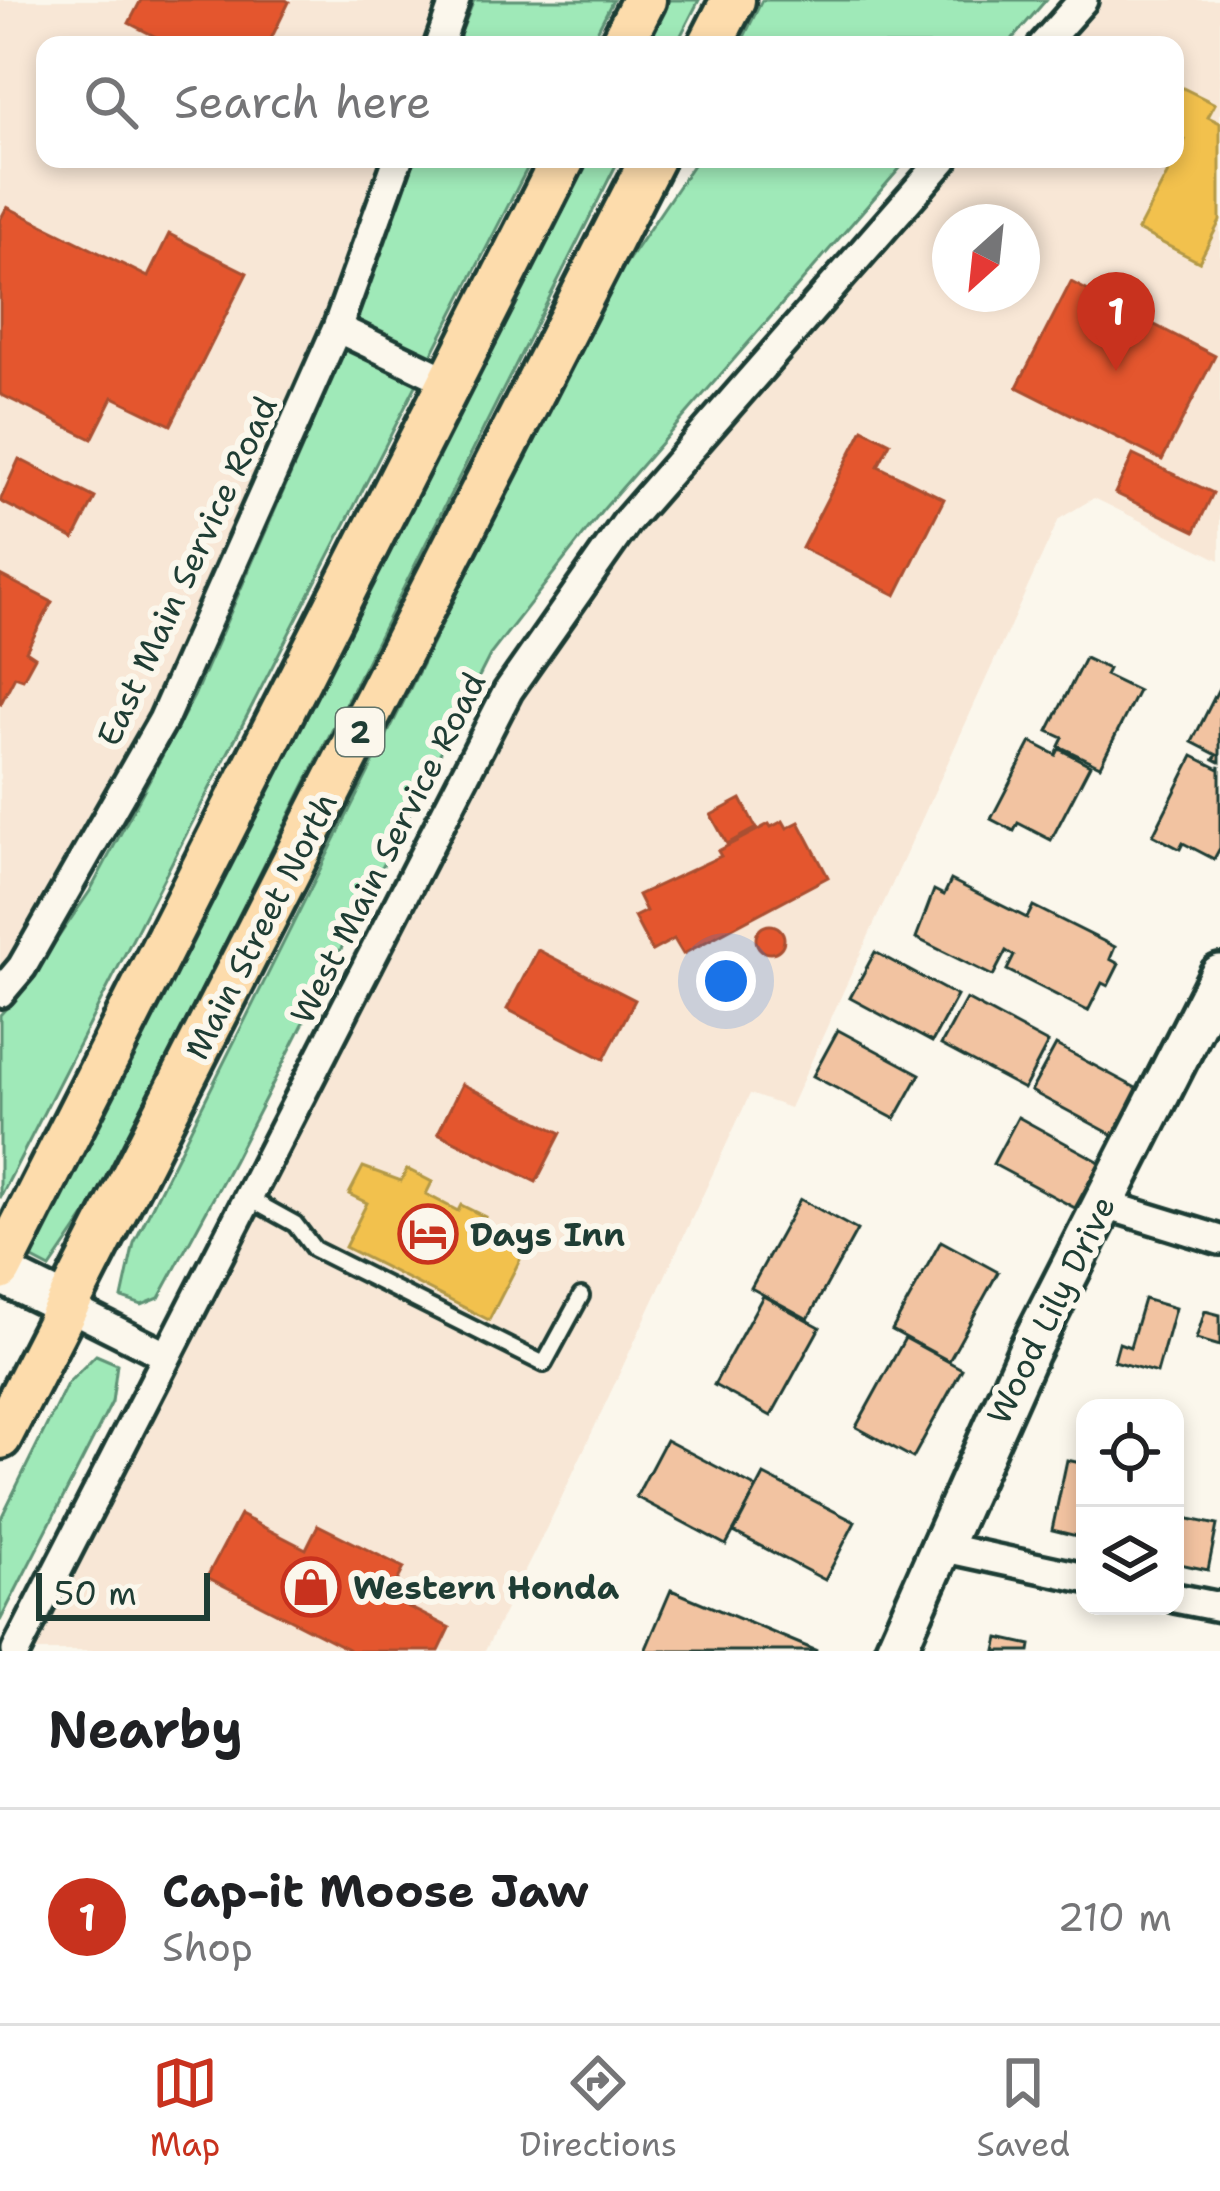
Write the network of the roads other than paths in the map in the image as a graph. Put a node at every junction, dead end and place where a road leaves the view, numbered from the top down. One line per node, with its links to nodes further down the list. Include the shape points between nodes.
1 (455, 0): 5 (street)
2 (644, 0): 6 (main road)
3 (733, 0): 7 (main road)
4 (1083, 0): 8 (street)
5 (442, 36)
6 (626, 36)
7 (715, 36)
8 (1051, 36)
9 (395, 168): 13 (street, East Main Service Road)
10 (558, 168): 14 (main road, 2)
11 (647, 168): 22 (main road, Main Street North / 2)
12 (936, 168): 17 (street, West Main Service Road, via 628,520 508,691)
13 (338, 328): 14 (street); 16 (street, East Main Service Road, via 163,720)
14 (450, 382): 20 (main road, 2)
15 (1220, 974): 18 (street, Wood Lily Drive)
16 (0, 993)
17 (248, 1198): 21 (lane, via 295,1224 314,1249 544,1364); 23 (street, West Main Service Road)
18 (1102, 1204): 19 (street); 25 (street, Wood Lily Drive)
19 (1220, 1240)
20 (0, 1271): 22 (street)
21 (581, 1296)
22 (67, 1306): 23 (street); 24 (main road, Main Street North / 2)
23 (167, 1356): 29 (street, West Main Service Road)
24 (0, 1438)
25 (941, 1547): 26 (street); 30 (street, Wood Lily Drive)
26 (1076, 1576)
27 (1184, 1600): 28 (street)
28 (1220, 1607)
29 (16, 1651)
30 (895, 1651)

